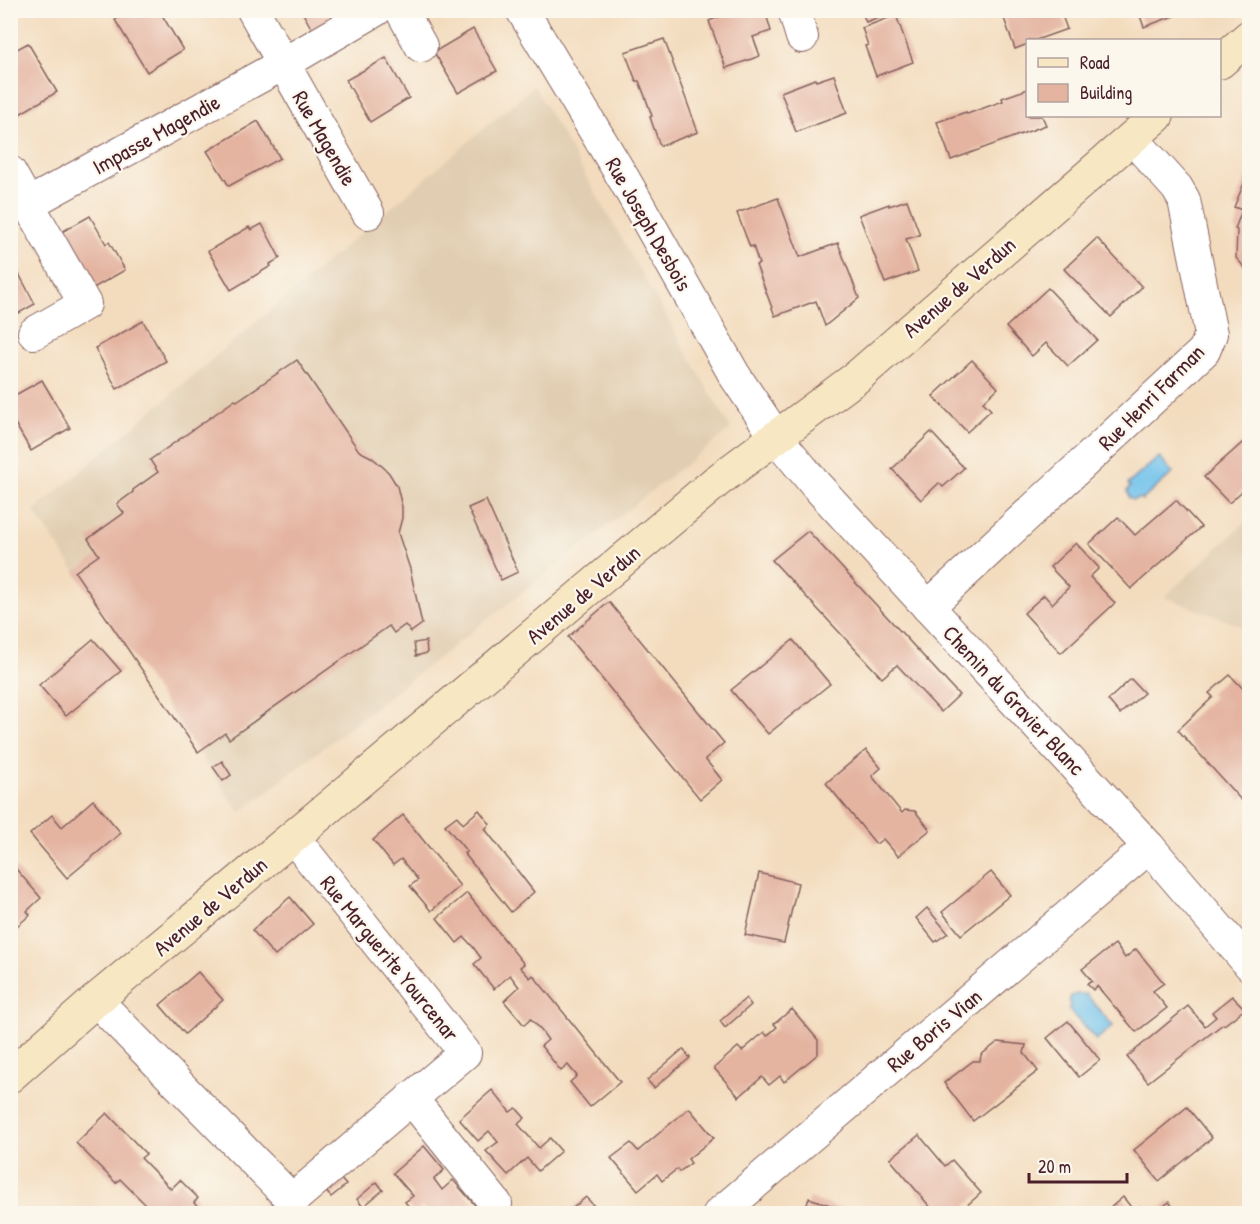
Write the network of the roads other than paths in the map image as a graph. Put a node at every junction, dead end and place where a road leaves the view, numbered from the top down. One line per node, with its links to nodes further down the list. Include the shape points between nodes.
1 (253, 10): 8 (street, Rue Magendie)
2 (376, 10): 8 (street, Rue Magendie)
3 (401, 10): 6 (street)
4 (522, 10): 15 (street, Rue Joseph Desbois, via 735,376)
5 (1250, 36): 7 (main road)
6 (422, 46)
7 (1221, 61)
8 (283, 64): 12 (street, Impasse Magendie); 13 (street, Rue Magendie)
9 (1156, 117): 10 (main road, Avenue de Verdun)
10 (1132, 138): 15 (main road, Avenue de Verdun, via 857,377); 16 (street, Rue Henri Farman, via 1184,200 1210,334 1204,351)
11 (10, 172): 12 (street)
12 (28, 204): 14 (street, via 86,304)
13 (368, 213)
14 (34, 333)
15 (776, 437): 16 (street, Chemin du Gravier Blanc); 17 (main road, Avenue de Verdun, via 717,481)
16 (928, 607): 18 (street, Chemin du Gravier Blanc)
17 (293, 837): 20 (main road, Avenue de Verdun); 22 (street, Rue Marguerite Yourcenar, via 465,1053)
18 (1149, 847): 19 (street, Chemin du Gravier Blanc); 25 (street, Rue Boris Vian)
19 (1250, 965)
20 (96, 1000): 21 (main road, Avenue de Verdun); 24 (street, Rue Marguerite Yourcenar)
21 (10, 1076)
22 (411, 1098): 23 (street); 24 (street, Rue Marguerite Yourcenar)
23 (496, 1204)
24 (291, 1207)
25 (719, 1214)

